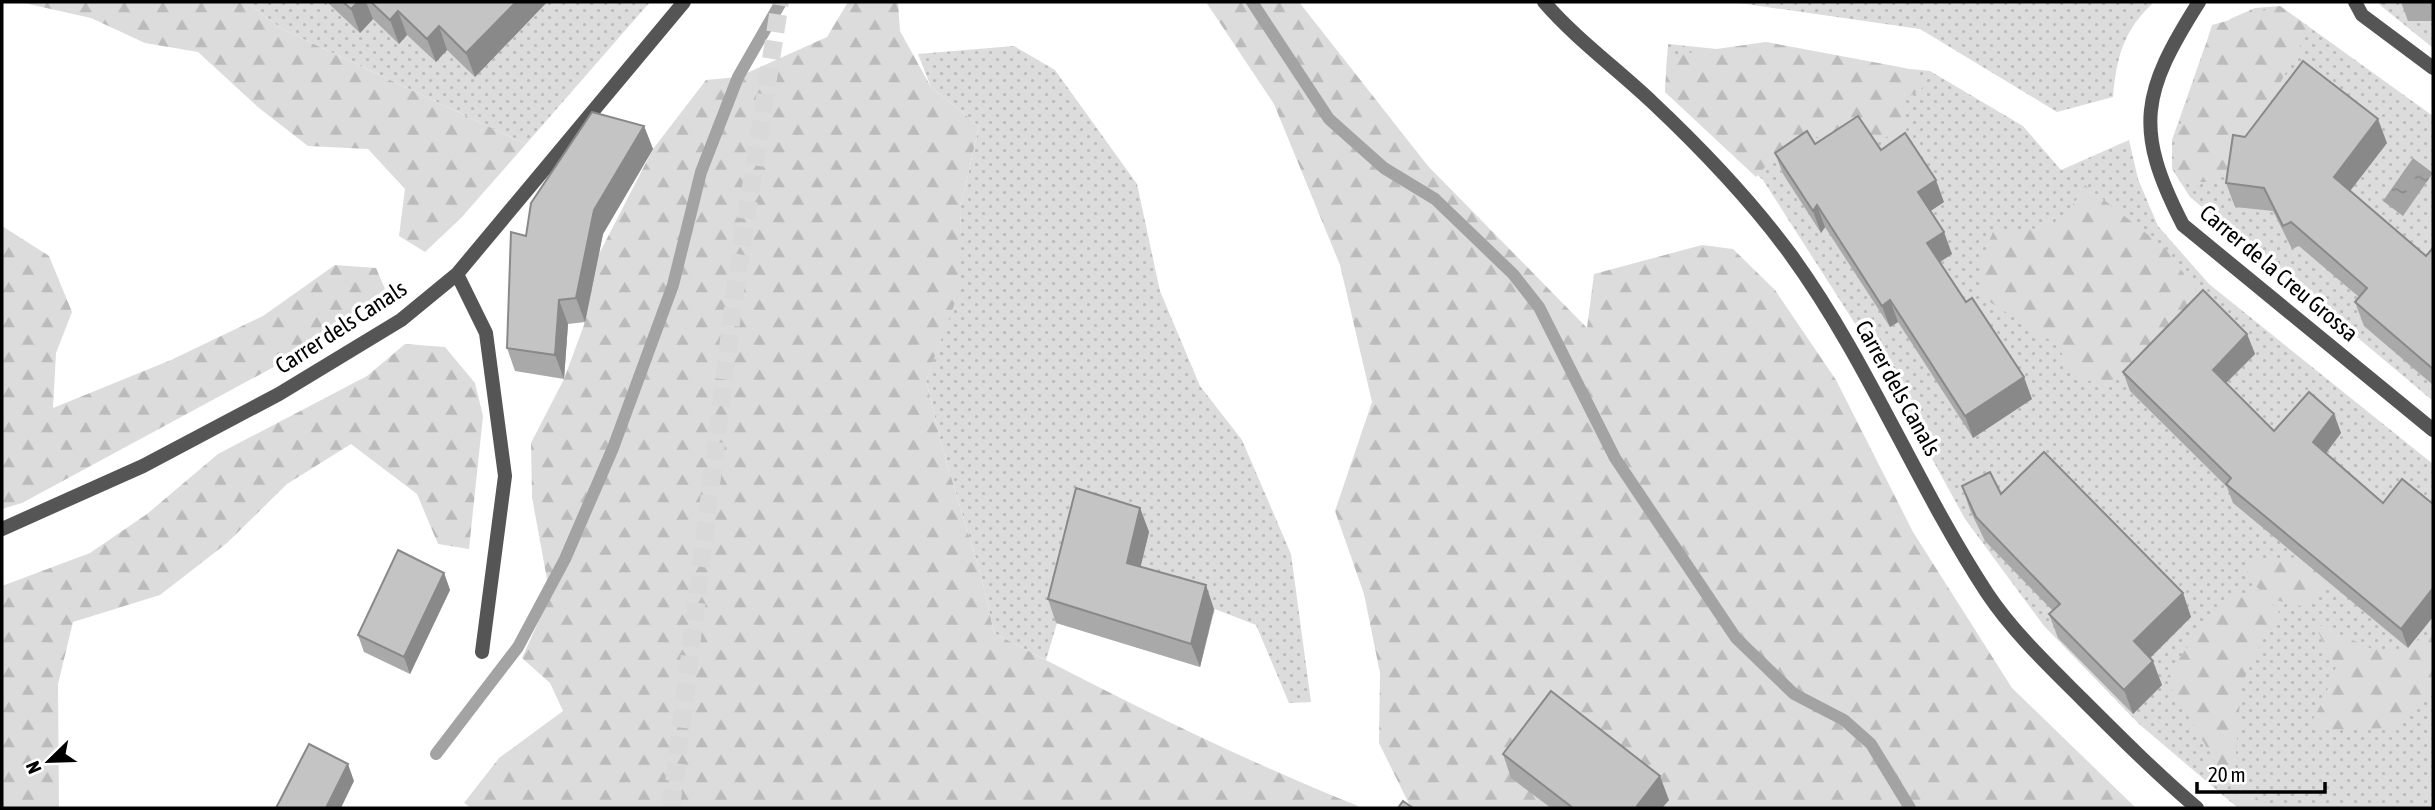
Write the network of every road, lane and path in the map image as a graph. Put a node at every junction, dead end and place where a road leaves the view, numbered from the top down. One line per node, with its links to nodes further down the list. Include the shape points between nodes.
1 (684, 2): 6 (street, Carrer dels Canals)
2 (1544, 2): 10 (street, Carrer dels Canals, via 1566,28 1724,172 1791,254 1845,337 1942,520 1989,595 2044,661)
3 (2199, 2): 7 (street, Carrer de la Creu Grossa, via 2164,62 2148,132 2161,181 2183,225)
4 (2355, 2): 5 (street, via 2362,15)
5 (2433, 68)
6 (457, 274): 8 (street, Carrer dels Canals, via 401,320 279,394 143,466); 9 (street, via 486,333 505,476)
7 (2433, 430)
8 (2, 529)
9 (482, 652)
10 (2197, 808)

